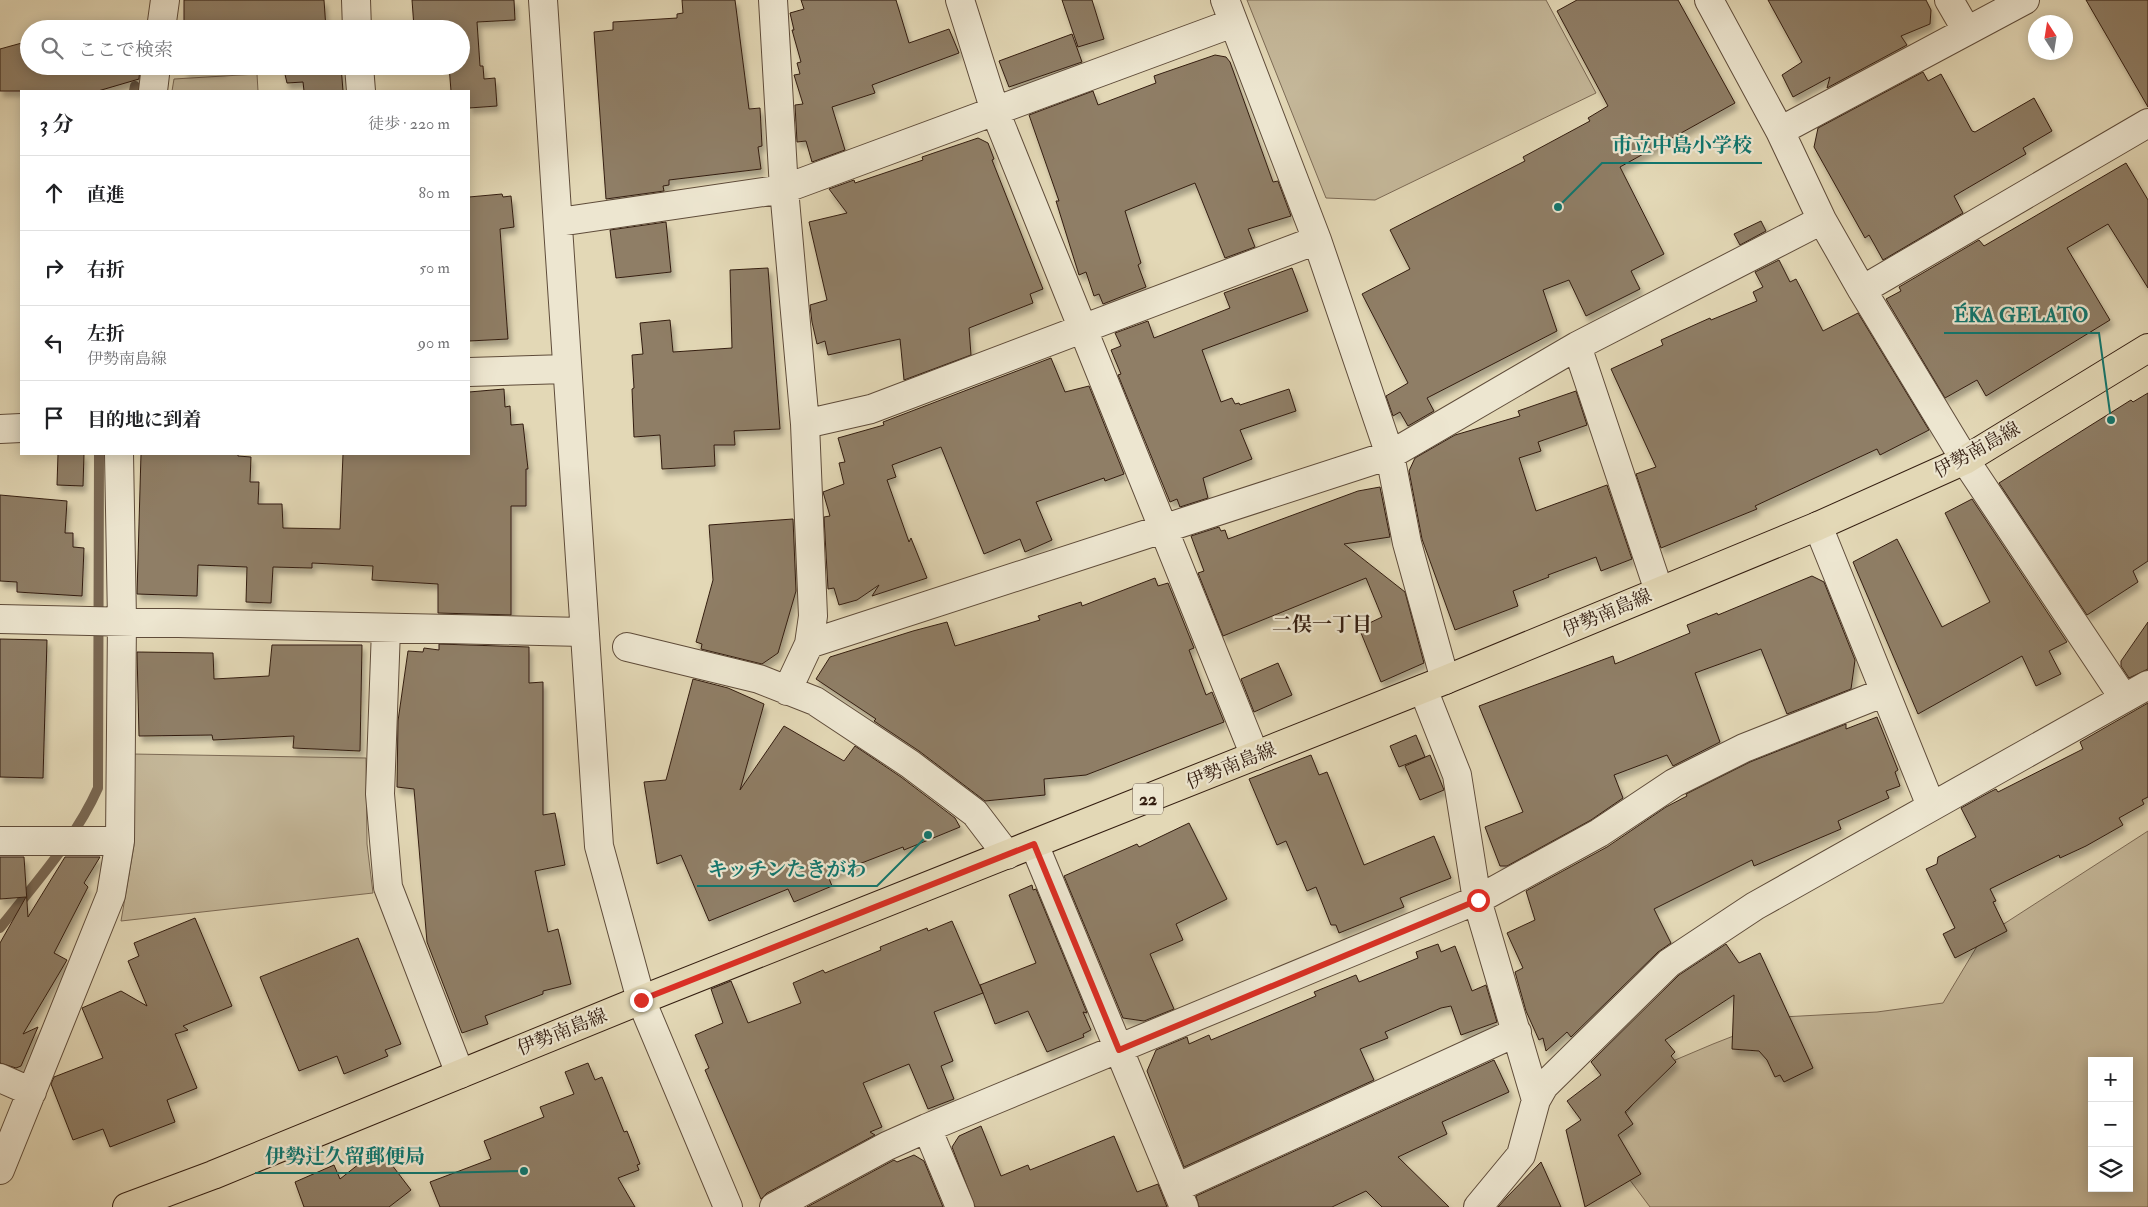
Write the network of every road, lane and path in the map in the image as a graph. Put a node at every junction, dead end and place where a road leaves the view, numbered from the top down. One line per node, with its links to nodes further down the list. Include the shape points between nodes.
1 (165, 0): 10 (street)
2 (356, 0): 11 (street)
3 (543, 0): 22 (street)
4 (773, 0): 20 (street)
5 (960, 0): 17 (street)
6 (1709, 0): 19 (street)
7 (1949, 0): 12 (street)
8 (2025, 0): 12 (street)
9 (1229, 12): 17 (street); 23 (street)
10 (162, 20)
11 (357, 20)
12 (1967, 31): 19 (street)
13 (155, 75): 15 (street)
14 (360, 75): 16 (street)
15 (153, 90)
16 (361, 90)
17 (995, 111): 20 (street); 25 (street)
18 (2148, 123): 24 (street)
19 (1780, 131): 21 (street)
20 (784, 189): 22 (street); 30 (street)
21 (1822, 220): 24 (street); 26 (street)
22 (559, 222): 28 (street)
23 (1317, 240): 25 (street); 34 (street)
24 (1862, 290): 35 (street)
25 (1083, 329): 30 (street, via 871,409); 37 (street)
26 (1577, 346): 34 (street); 38 (street)
27 (2148, 348): 35 (main road, 伊勢南島線 / 22)
28 (566, 369): 29 (street); 42 (street)
29 (470, 372)
30 (806, 424): 43 (street, via 813,616)
31 (20, 428): 32 (street)
32 (0, 429)
33 (119, 455): 40 (street)
34 (1390, 455): 37 (street); 45 (street)
35 (1965, 460): 36 (main road, 伊勢南島線 / 22); 49 (street)
36 (1818, 526): 38 (main road, 伊勢南島線 / 22); 48 (street)
37 (1162, 528): 43 (street); 50 (street)
38 (1659, 591): 45 (main road, 伊勢南島線 / 22)
39 (0, 619): 40 (street)
40 (118, 620): 41 (street); 53 (street)
41 (386, 629): 42 (street); 60 (street, via 380,794 388,887)
42 (583, 632): 57 (street, via 598,846)
43 (809, 644): 47 (street)
44 (627, 648): 47 (street, via 760,679)
45 (1434, 685): 50 (main road, 伊勢南島線 / 22); 56 (street, via 1457,775)
46 (2148, 685): 49 (street)
47 (787, 690): 55 (street, via 815,701 910,764 975,813)
48 (1885, 692): 51 (street); 56 (street, via 1744,748 1674,783 1599,834)
49 (2123, 697): 51 (street)
50 (1255, 756): 54 (main road, 伊勢南島線 / 22)
51 (1931, 806): 63 (street, via 1755,906 1669,963 1544,1086)
52 (0, 841): 53 (street)
53 (120, 841): 62 (street, via 111,895)
54 (1034, 844): 55 (main road, 伊勢南島線 / 22); 59 (street)
55 (1007, 855): 57 (main road, 伊勢南島線 / 22)
56 (1478, 900): 58 (street); 59 (street)
57 (641, 1000): 60 (main road, 伊勢南島線 / 22); 68 (street)
58 (1517, 1032): 63 (street); 66 (street)
59 (1119, 1050): 64 (street); 66 (street)
60 (460, 1074): 67 (main road, 伊勢南島線 / 22)
61 (0, 1078): 62 (street)
62 (32, 1092): 65 (street)
63 (1536, 1100): 71 (street, via 1521,1155)
64 (927, 1128): 69 (street); 70 (street)
65 (0, 1170)
66 (1180, 1198)
67 (127, 1207)
68 (728, 1207)
69 (774, 1207)
70 (960, 1207)
71 (1478, 1207)

